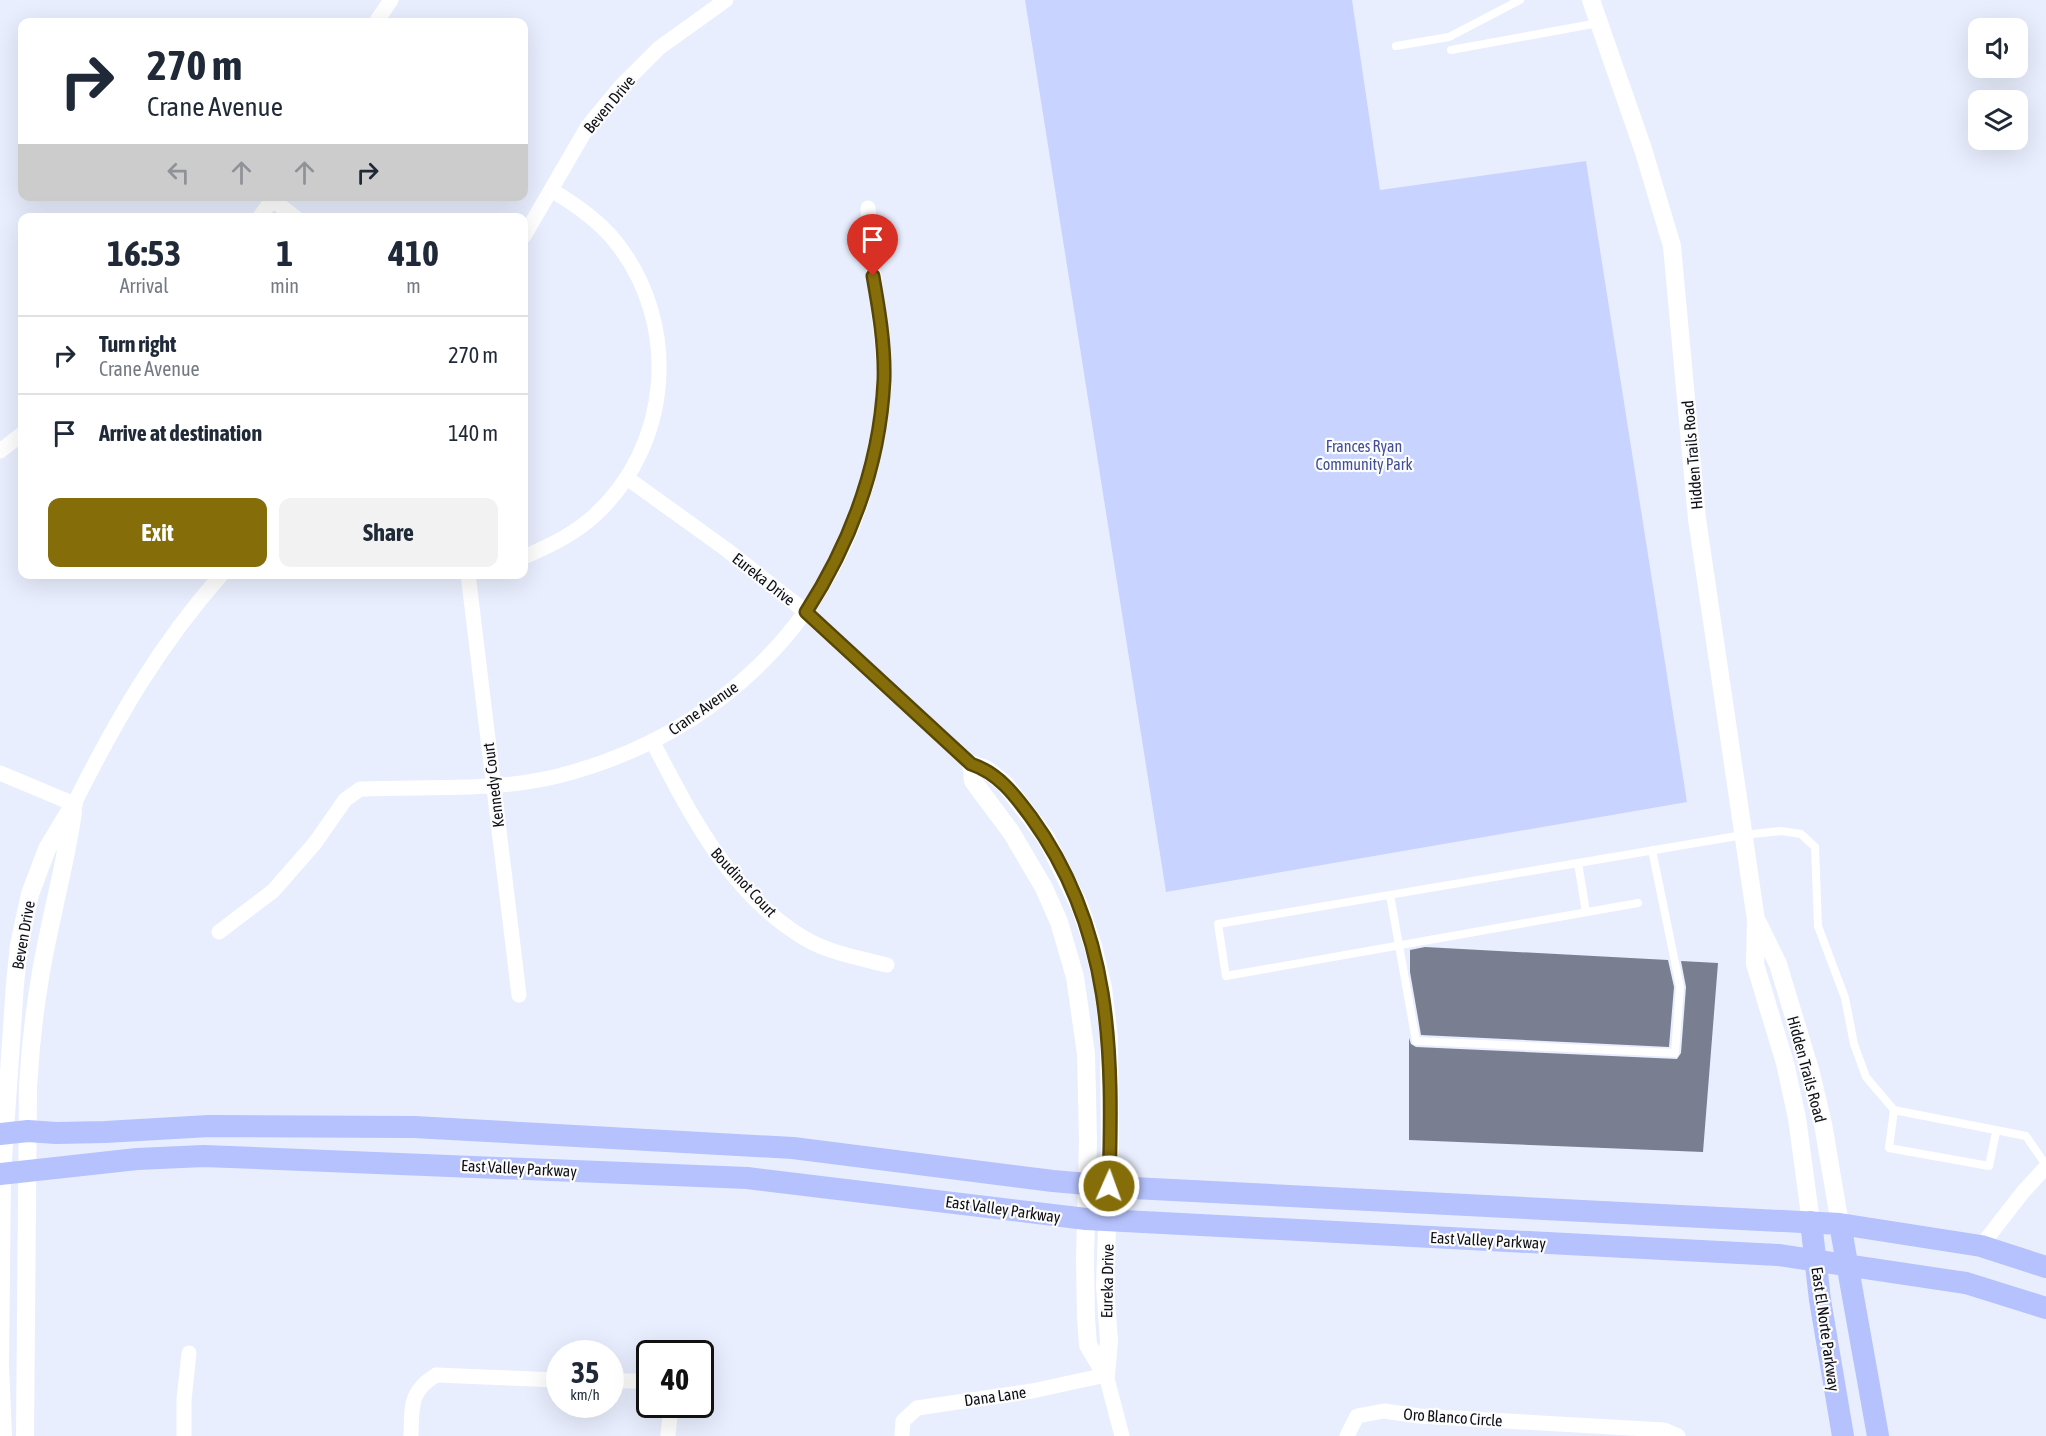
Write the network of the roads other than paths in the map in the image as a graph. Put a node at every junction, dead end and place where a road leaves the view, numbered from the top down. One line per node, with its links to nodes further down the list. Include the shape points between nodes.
1 (391, 0): 5 (street)
2 (726, 0): 9 (street, Beven Drive, via 659,48 621,86 588,126)
3 (1520, 0): 7 (lane, via 1449,37)
4 (1591, 0): 6 (street, Hidden Trails Road)
5 (379, 18)
6 (1598, 23): 8 (lane); 26 (street, Hidden Trails Road, via 1643,149 1672,246 1697,519)
7 (1396, 46)
8 (1451, 50)
9 (551, 190): 13 (street, Beven Drive); 16 (street, via 581,208 614,240 638,274 651,306 658,338 657,408 648,437)
10 (277, 201): 12 (street)
11 (868, 208): 20 (street, Crane Avenue, via 882,328 881,417 864,495 836,561)
12 (290, 213)
13 (528, 229)
14 (18, 437): 15 (street)
15 (0, 451)
16 (627, 478): 17 (street, via 594,516 573,532); 20 (street, Eureka Drive)
17 (528, 555)
18 (218, 579): 25 (street, Beven Drive, via 138,684)
19 (469, 579): 24 (street, Kennedy Court)
20 (806, 612): 21 (street, Crane Avenue, via 760,666 715,704); 22 (street, Eureka Drive)
21 (652, 741): 24 (street, Crane Avenue, via 558,776); 35 (street, Boudinot Court, via 696,824 719,858 776,918 805,938 839,953)
22 (971, 764): 44 (street, Eureka Drive, via 973,781 1011,832 1044,888 1068,951 1080,1006); 44 (street, Eureka Drive, via 986,769 1005,784 1046,838 1080,907 1093,946 1109,1038)
23 (0, 773): 25 (street)
24 (494, 786): 33 (street, Crane Avenue, via 360,789 345,800 315,843 273,891); 36 (street, Kennedy Court)
25 (74, 804): 38 (street, Beven Drive, via 35,1008); 40 (street, Beven Drive, via 46,849 30,894 19,945)
26 (1743, 835): 27 (lane); 32 (street, Hidden Trails Road); 37 (lane, via 1780,831 1801,834 1815,847 1818,926 1845,998 1854,1044 1866,1077)
27 (1652, 850): 28 (lane); 34 (lane, via 1680,987 1675,1053 1416,1041)
28 (1578, 863): 29 (lane); 31 (lane)
29 (1390, 895): 34 (lane); 34 (lane, via 1218,924 1226,976)
30 (1638, 903): 31 (lane)
31 (1586, 912): 34 (lane)
32 (1756, 920): 47 (street, Hidden Trails Road, via 1755,964 1795,1107); 48 (street, Hidden Trails Road, via 1775,956 1811,1073)
33 (219, 932)
34 (1400, 945)
35 (887, 965)
36 (519, 995)
37 (1894, 1110): 39 (lane); 39 (lane, via 1889,1148 1989,1166)
38 (28, 1131): 40 (main road, East Valley Parkway); 42 (street, Beven Drive); 44 (main road, East Valley Parkway, via 209,1126 414,1127 804,1149)
39 (1996, 1132): 41 (lane, via 2026,1136)
40 (3, 1134): 43 (street, Beven Drive)
41 (2046, 1166): 49 (street)
42 (27, 1172): 43 (main road, East Valley Parkway); 45 (main road, East Valley Parkway, via 204,1156 500,1166 747,1178); 59 (street, Beven Drive)
43 (1, 1174): 58 (street, Beven Drive)
44 (1098, 1185): 45 (street, Eureka Drive); 46 (street, Eureka Drive); 47 (main road, East Valley Parkway)
45 (1086, 1219): 46 (main road, East Valley Parkway); 55 (street, Eureka Drive, via 1088,1345)
46 (1108, 1220): 50 (main road, East Valley Parkway); 55 (street, Eureka Drive)
47 (1811, 1222): 48 (main road, East Valley Parkway); 50 (main road, East El Norte Parkway)
48 (1840, 1224): 49 (main road, East Valley Parkway); 51 (main road, East El Norte Parkway)
49 (1981, 1246): 52 (main road, East Valley Parkway)
50 (1816, 1260): 51 (main road, East Valley Parkway); 67 (main road, East El Norte Parkway)
51 (1847, 1266): 53 (main road, East Valley Parkway, via 1966,1283); 68 (main road, East El Norte Parkway)
52 (2046, 1267)
53 (2046, 1308)
54 (189, 1353): 60 (street)
55 (1106, 1375): 63 (street, Dana Lane, via 1032,1391 917,1408 903,1421); 64 (street, Eureka Drive)
56 (546, 1379): 61 (street, via 436,1375 420,1385 412,1404)
57 (669, 1418): 62 (street)
58 (3, 1436)
59 (25, 1436)
60 (184, 1436)
61 (411, 1436)
62 (668, 1436)
63 (902, 1436)
64 (1122, 1436)
65 (1347, 1436): 66 (street, Oro Blanco Circle, via 1357,1416 1384,1411 1664,1430)
66 (1678, 1436)
67 (1843, 1436)
68 (1878, 1436)

